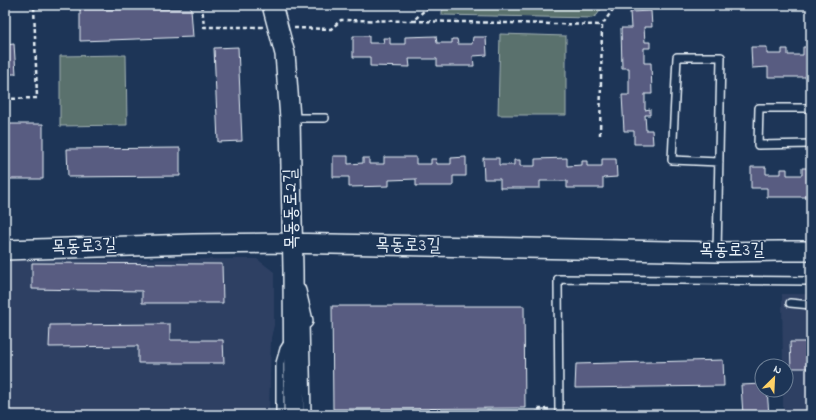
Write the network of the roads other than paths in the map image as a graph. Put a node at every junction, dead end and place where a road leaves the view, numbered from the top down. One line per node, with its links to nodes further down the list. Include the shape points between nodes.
1 (272, 5): 3 (street, 목동동로2길, via 285,54)
2 (811, 108): 5 (lane, via 759,108 758,145)
3 (290, 118): 4 (lane); 7 (street, 목동동로2길)
4 (325, 118)
5 (811, 144)
6 (719, 162): 6 (lane, via 721,57 677,57 672,160); 9 (lane)
7 (292, 243): 8 (street, 목동로3길); 9 (street, 목동로3길); 14 (street, 목동동로2길)
8 (5, 250)
9 (717, 252): 10 (street, 목동로3길)
10 (811, 252)
11 (811, 281): 18 (lane, via 558,279)
12 (790, 303): 13 (lane)
13 (811, 305)
14 (299, 328): 15 (lane, via 284,349 280,363); 16 (street, 목동동로2길); 17 (lane)
15 (280, 415)
16 (294, 415)
17 (307, 415)
18 (559, 415)

